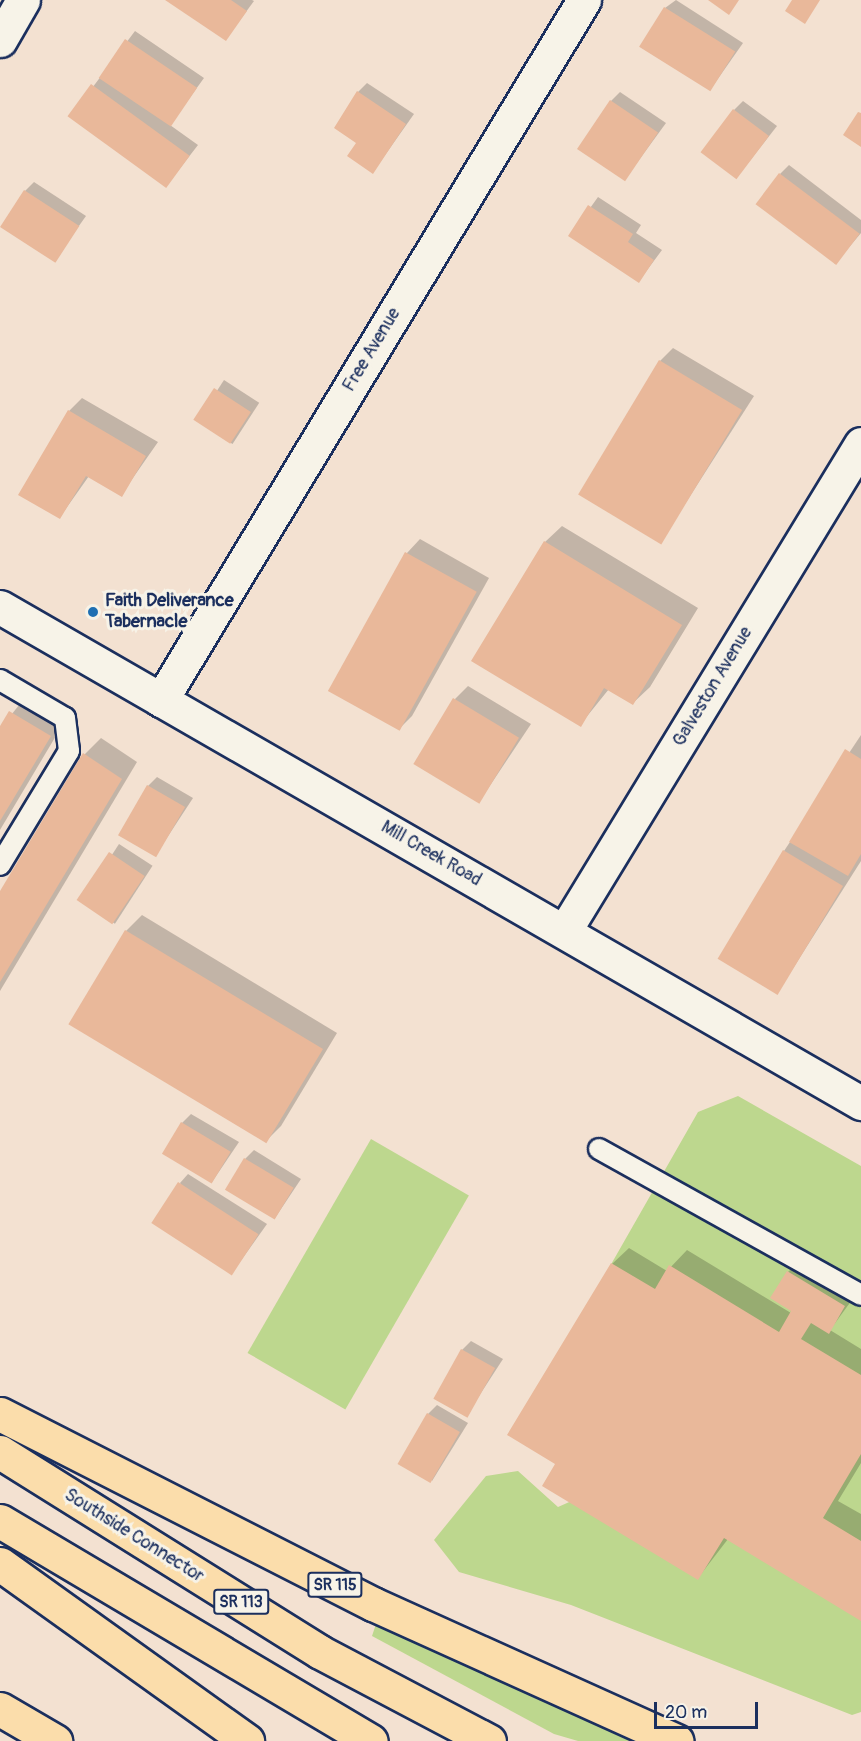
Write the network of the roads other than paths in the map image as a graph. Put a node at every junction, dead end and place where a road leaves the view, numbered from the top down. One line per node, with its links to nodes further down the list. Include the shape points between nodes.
1 (23, 0): 3 (street)
2 (584, 0): 7 (street, Free Avenue)
3 (0, 40)
4 (861, 444): 9 (street, Galveston Avenue)
5 (0, 607): 7 (street, Mill Creek Road)
6 (0, 680): 8 (lane, via 65,718 69,751)
7 (161, 700): 9 (street, Mill Creek Road)
8 (0, 865)
9 (565, 930): 10 (street, Mill Creek Road)
10 (861, 1103)
11 (599, 1149): 12 (lane)
12 (861, 1295)
13 (0, 1413): 22 (highway, SR 115, via 373,1604)
14 (0, 1452): 21 (highway, Southside Connector / SR 113, via 320,1652)
15 (0, 1521): 20 (highway)
16 (0, 1564): 19 (highway)
17 (0, 1709): 18 (highway)
18 (55, 1741)
19 (247, 1741)
20 (371, 1741)
21 (489, 1741)
22 (676, 1741)

